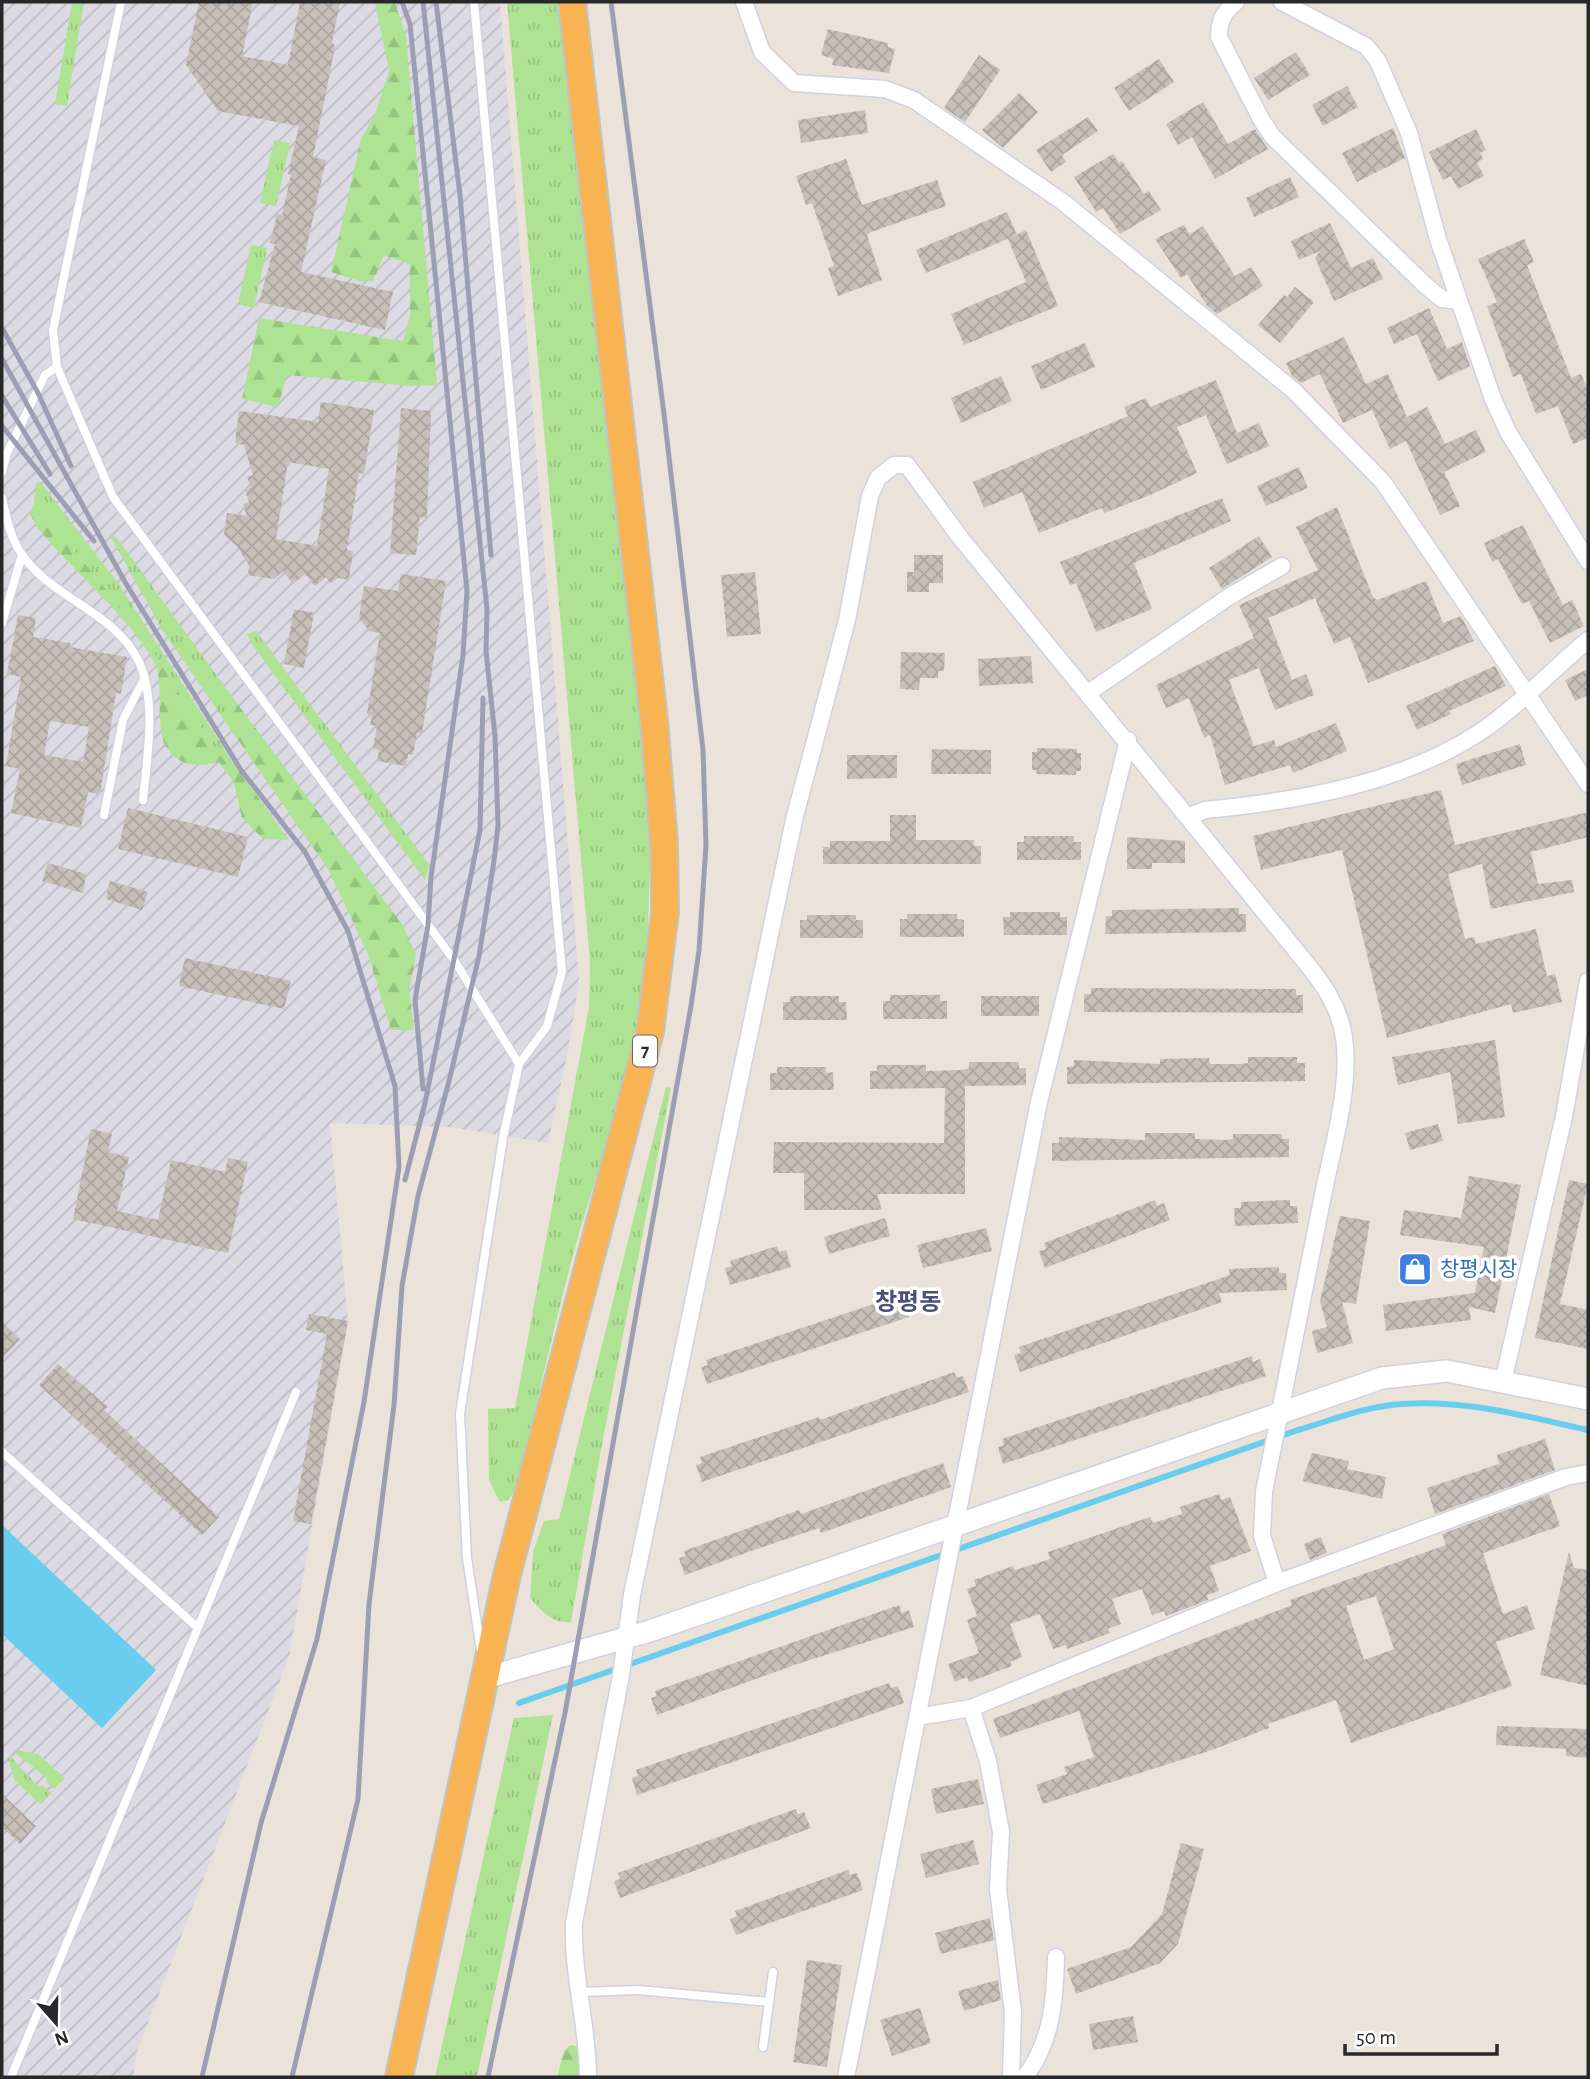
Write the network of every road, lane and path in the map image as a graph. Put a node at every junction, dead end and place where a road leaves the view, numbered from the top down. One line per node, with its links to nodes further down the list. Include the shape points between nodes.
1 (121, 2): 8 (lane, via 53,330)
2 (474, 2): 25 (lane, via 562,972 547,1026)
3 (572, 2): 36 (highway, 7, via 654,720 665,912 650,1032 507,1574)
4 (744, 2): 18 (street, via 762,52 794,83 885,89 914,100 1063,202 1293,390 1383,482)
5 (1237, 2): 7 (street, via 1225,11 1219,37 1273,137 1426,285 1442,299)
6 (1282, 2): 7 (street, via 1366,46 1378,61 1409,133)
7 (1459, 301): 12 (street, via 1508,432)
8 (57, 367): 9 (lane, via 46,374); 25 (lane, via 113,498 454,960)
9 (2, 472)
10 (2, 498): 11 (lane)
11 (22, 555): 14 (lane); 16 (lane, via 48,582 123,638)
12 (1588, 561)
13 (1282, 566): 17 (street)
14 (2, 623)
15 (1588, 640): 18 (street)
16 (144, 679): 21 (lane, via 150,727); 22 (lane, via 123,720)
17 (1088, 693): 19 (street); 35 (street, via 907,465 894,465 878,478 870,496 847,620 794,820 632,1595)
18 (1530, 694): 20 (street); 23 (street, via 1483,730 1409,767 1303,796 1205,810)
19 (1128, 740): 23 (street); 32 (street, via 1039,1102)
20 (1588, 784)
21 (143, 800)
22 (104, 815)
23 (1190, 817): 29 (street, via 1327,990 1344,1038 1345,1070 1335,1134)
24 (1588, 981): 26 (street, via 1564,1116)
25 (519, 1064): 36 (lane, via 460,1414 467,1558)
26 (1503, 1382): 28 (street); 29 (street, via 1447,1371 1382,1378)
27 (296, 1392): 34 (lane)
28 (1588, 1399)
29 (1281, 1412): 32 (street); 33 (street, via 1264,1492 1262,1536)
30 (2, 1452): 34 (lane)
31 (1588, 1473): 33 (street, via 1566,1477)
32 (958, 1524): 35 (street); 38 (street)
33 (1277, 1583): 37 (street)
34 (197, 1627): 44 (lane)
35 (627, 1639): 36 (street); 41 (street, via 574,1923)
36 (485, 1678): 45 (highway, 7)
37 (971, 1708): 38 (street); 48 (street, via 988,1761 1001,1832 998,1889 1013,2011)
38 (918, 1717): 47 (street)
39 (1056, 1957): 49 (street, via 1047,2040)
40 (773, 1972): 42 (lane)
41 (580, 1992): 42 (lane, via 638,1990); 46 (street)
42 (769, 2002): 43 (lane)
43 (763, 2047)
44 (11, 2077)
45 (399, 2077)
46 (588, 2077)
47 (846, 2077)
48 (1012, 2077)
49 (1025, 2077)

